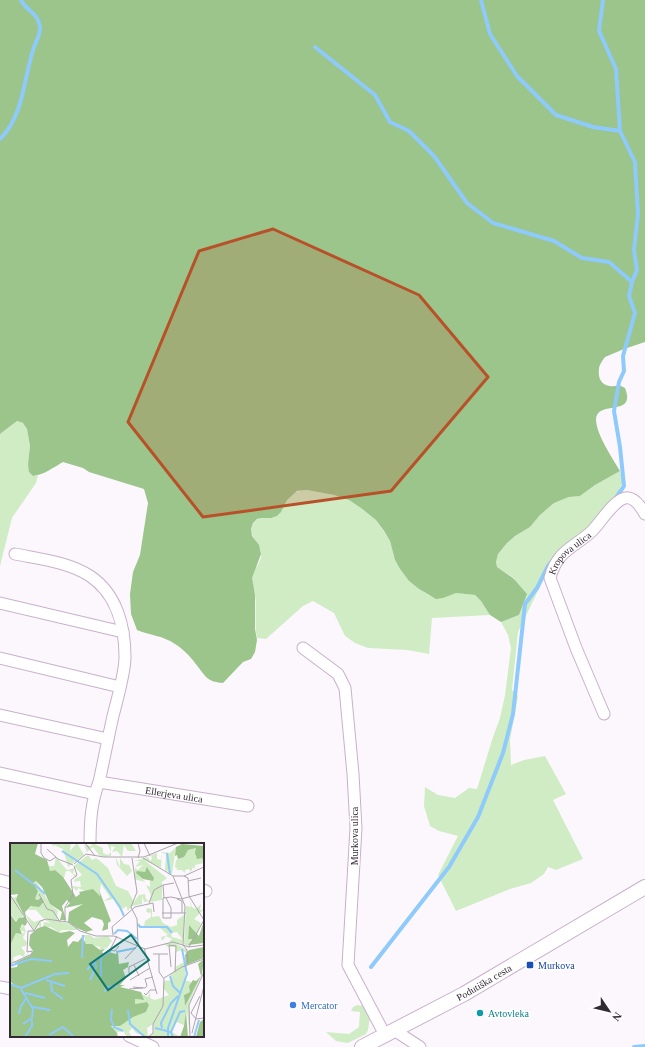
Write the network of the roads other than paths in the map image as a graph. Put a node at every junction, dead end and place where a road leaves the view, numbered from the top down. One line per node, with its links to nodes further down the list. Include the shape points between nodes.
1 (645, 514): 8 (street, Kropova ulica, via 641,506 632,499 625,498 616,503 591,532 561,556 550,578)
2 (15, 554): 4 (street, via 72,567 91,577 114,602)
3 (0, 604): 4 (street)
4 (123, 632): 7 (street, via 125,658)
5 (303, 648): 21 (street, Murkova ulica, via 338,674 345,688 356,828 348,965)
6 (0, 658): 7 (street)
7 (120, 687): 10 (street)
8 (604, 714)
9 (0, 716): 10 (street)
10 (108, 739): 12 (street)
11 (0, 773): 13 (street)
12 (99, 782): 13 (street); 14 (street, Ellerjeva ulica)
13 (94, 794): 15 (street)
14 (248, 806)
15 (90, 843)
16 (0, 880): 17 (street)
17 (10, 883)
18 (645, 887): 21 (street, Podutiška cesta, via 464,994)
19 (0, 987): 20 (street)
20 (10, 989)
21 (390, 1033): 24 (street, Podutiška cesta); 25 (street)
22 (131, 1037): 23 (street)
23 (153, 1047)
24 (362, 1047)
25 (420, 1047)

